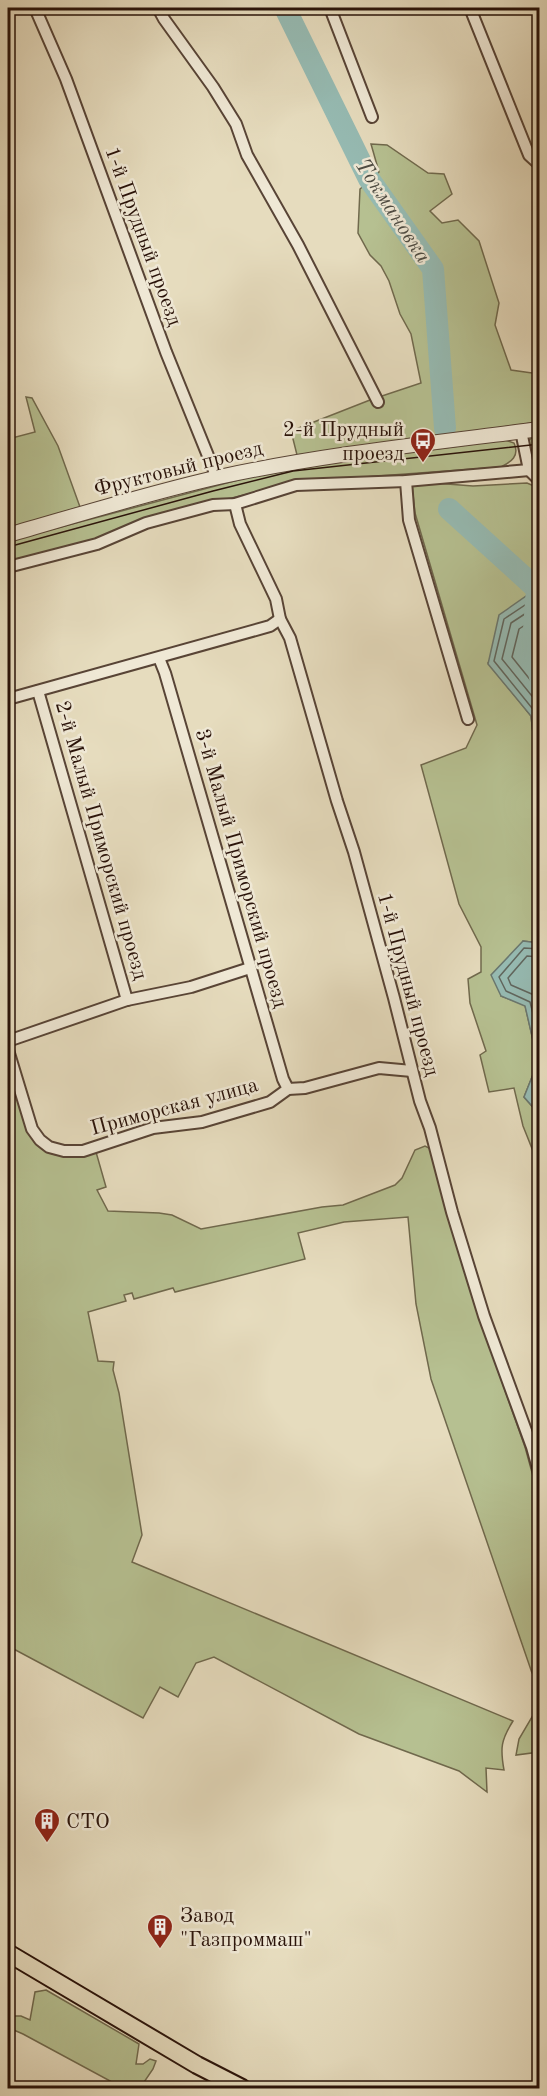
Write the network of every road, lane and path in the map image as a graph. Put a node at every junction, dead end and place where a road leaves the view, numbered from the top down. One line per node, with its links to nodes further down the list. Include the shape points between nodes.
1 (35, 8): 11 (street, 1-й Прудный проезд, via 66,78 165,352)
2 (158, 8): 7 (street, via 236,124 247,155)
3 (330, 8): 5 (street)
4 (470, 8): 6 (street, via 525,148)
5 (372, 117)
6 (540, 165)
7 (378, 402)
8 (540, 429): 9 (street, Фруктовый проезд)
9 (521, 431): 10 (street); 11 (street, Фруктовый проезд, via 314,459)
10 (529, 470): 12 (street); 13 (street)
11 (218, 478): 15 (street, Фруктовый проезд)
12 (406, 481): 14 (street, via 296,485); 21 (street, via 409,520)
13 (540, 481)
14 (235, 504): 16 (street, via 213,505 146,523 97,544); 17 (street, 1-й Прудный проезд, via 240,524 276,599)
15 (8, 535)
16 (8, 567)
17 (280, 619): 18 (street, via 270,626); 26 (street, 1-й Прудный проезд, via 290,638 354,852)
18 (159, 658): 19 (street); 22 (street, 3-й Малый Приморский проезд)
19 (38, 691): 20 (street); 23 (street, 2-й Малый Приморский проезд)
20 (8, 699)
21 (468, 719)
22 (250, 968): 23 (street, via 190,987); 27 (street, 3-й Малый Приморский проезд)
23 (128, 1000): 24 (street)
24 (8, 1041)
25 (8, 1050): 27 (street, Приморская улица, via 32,1129 49,1147 64,1151 82,1151 153,1128 202,1122 270,1102)
26 (412, 1071): 27 (street, Приморская улица, via 379,1068); 28 (street, 1-й Прудный проезд, via 484,1316)
27 (288, 1089)
28 (540, 1476)
29 (8, 1953): 30 (main road)
30 (242, 2088)

